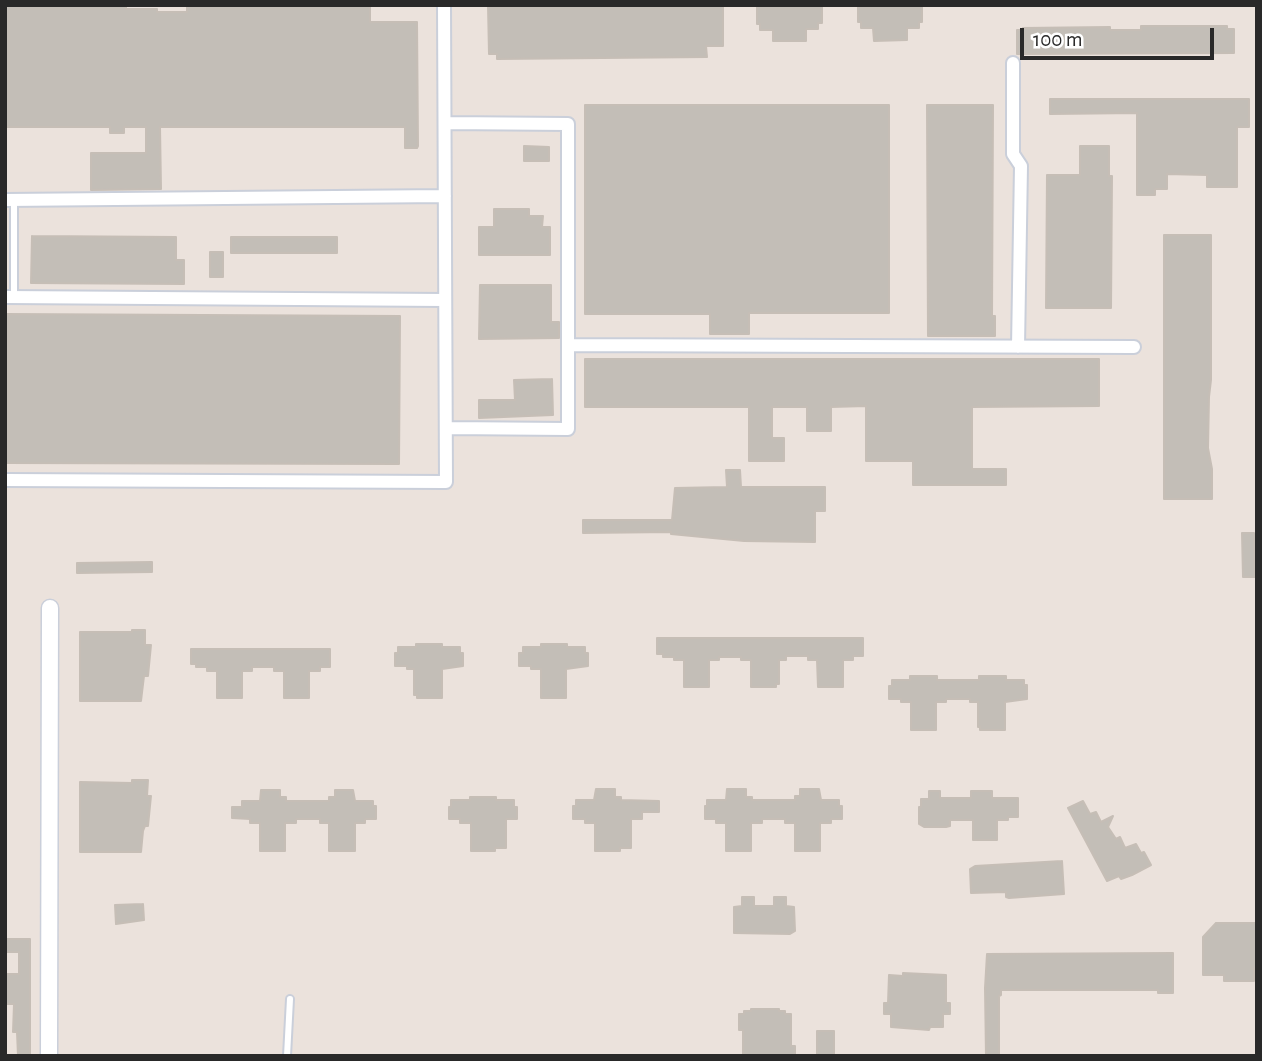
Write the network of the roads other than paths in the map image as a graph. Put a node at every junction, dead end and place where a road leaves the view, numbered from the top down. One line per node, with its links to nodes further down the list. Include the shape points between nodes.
1 (444, 5): 3 (street)
2 (1013, 63): 9 (street, via 1013,154 1021,166)
3 (445, 123): 4 (street); 8 (street, via 568,124)
4 (445, 196): 5 (street); 7 (street)
5 (9, 200): 6 (lane)
6 (9, 297): 7 (street)
7 (445, 300): 11 (street)
8 (568, 345): 9 (street); 11 (street, via 568,429)
9 (1018, 347): 10 (street)
10 (1133, 348)
11 (446, 428): 12 (street, via 446,482)
12 (5, 480)
13 (50, 608): 15 (street)
14 (290, 999): 16 (lane)
15 (49, 1056)
16 (287, 1056)

